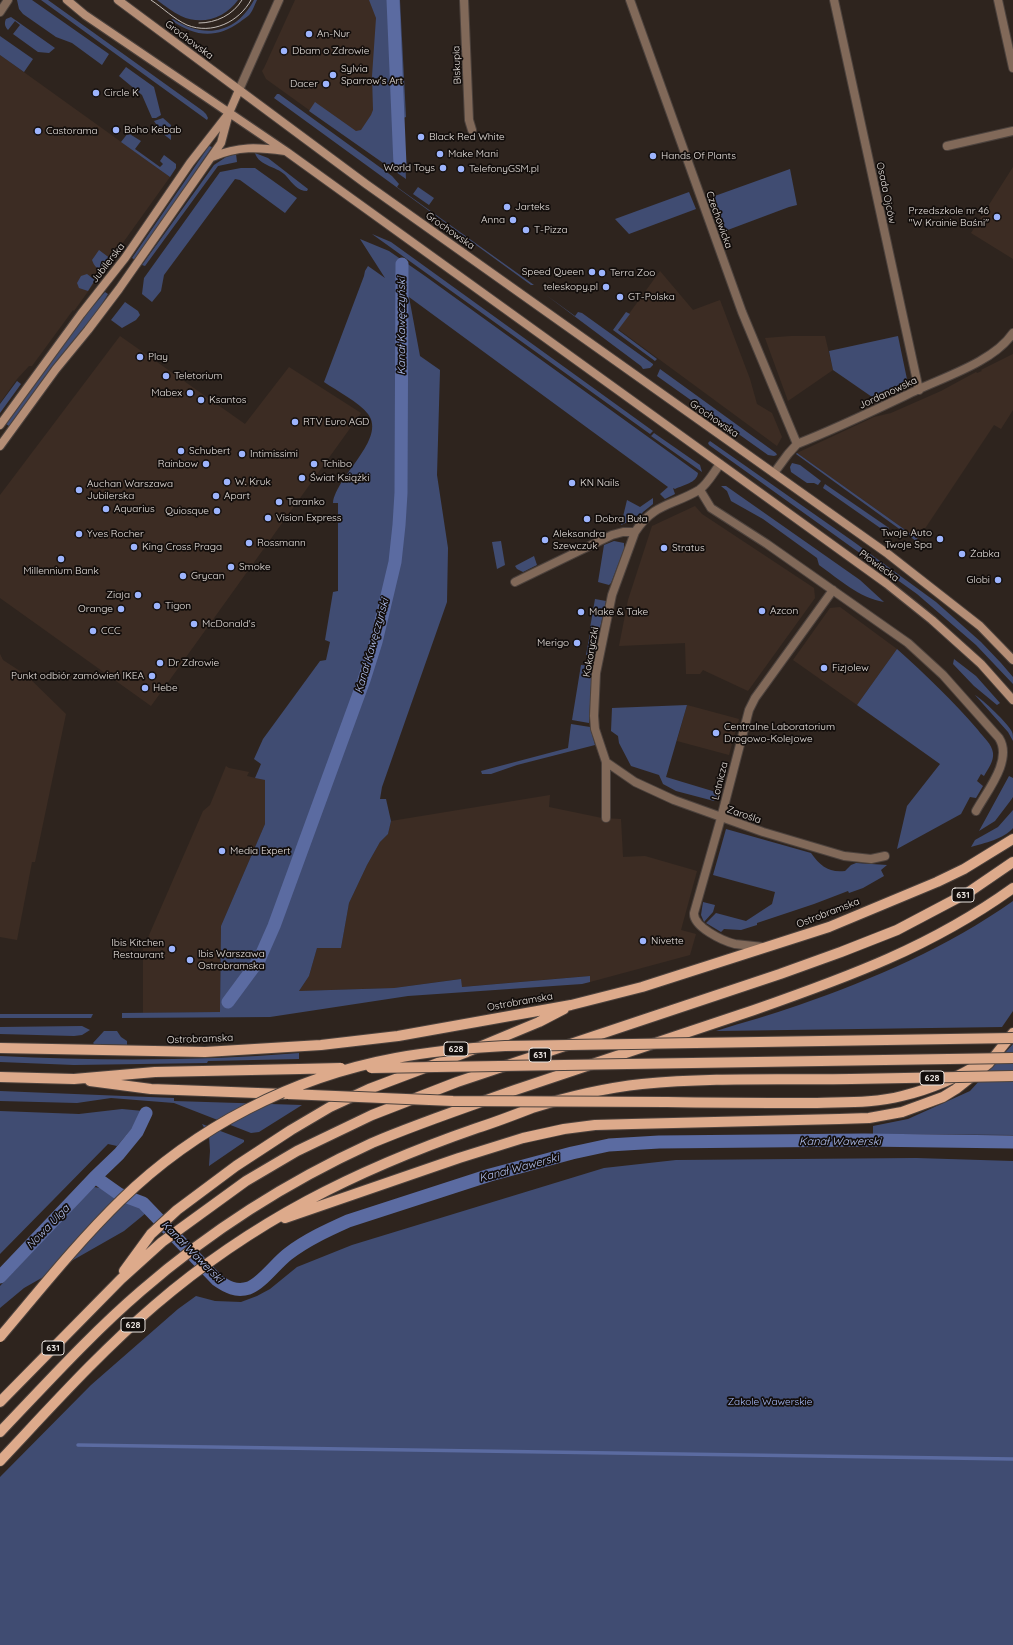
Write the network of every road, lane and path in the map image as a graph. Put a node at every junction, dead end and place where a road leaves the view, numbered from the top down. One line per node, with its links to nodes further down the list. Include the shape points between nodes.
1 (8, 0): 9 (street)
2 (67, 0): 12 (main road, via 85,15)
3 (118, 0): 11 (main road, Grochowska)
4 (279, 0): 11 (street)
5 (464, 0): 13 (street, Biskupia, via 469,120)
6 (630, 0): 21 (street, Czechowicka, via 742,312)
7 (834, 0): 19 (street, Osada Ojców)
8 (998, 0): 10 (street)
9 (0, 12)
10 (1013, 68)
11 (238, 90): 12 (main road, Jubilerska); 24 (main road, Grochowska, via 366,184)
12 (229, 113): 16 (main road); 17 (main road, Jubilerska, via 224,136); 20 (main road, Jubilerska)
13 (472, 130)
14 (1013, 131): 15 (street)
15 (947, 146)
16 (287, 152): 17 (main road, via 249,148); 23 (main road)
17 (212, 157): 22 (main road, Jubilerska, via 119,289)
18 (1013, 333): 19 (street, Jordanowska, via 1006,343 994,352)
19 (919, 390): 21 (street, Jordanowska)
20 (0, 425)
21 (797, 444): 24 (street, Jordanowska)
22 (0, 446)
23 (720, 464): 25 (street, Kokoryczki); 30 (main road, Płowiecka, via 887,584 932,620 981,664)
24 (774, 473): 29 (main road, Płowiecka, via 888,554 951,603 980,626)
25 (700, 490): 26 (street, Kokoryczki, via 656,510); 28 (street, via 711,508)
26 (635, 532): 27 (street, via 612,535); 31 (street, Kokoryczki, via 612,595 596,673 594,716)
27 (515, 582)
28 (833, 590): 32 (street, via 924,656 963,696 1002,742 1004,761); 34 (street, Lotnicza, via 749,710)
29 (1013, 660)
30 (1013, 700)
31 (606, 762): 33 (street, Kokoryczki); 34 (street, Zarośla, via 635,782)
32 (976, 811)
33 (606, 818)
34 (721, 818): 36 (street, Zarośla, via 844,856 871,859); 39 (street, Lotnicza, via 694,913 696,921 728,942)
35 (1013, 839): 39 (main road, Ostrobramska, via 937,882 829,927)
36 (885, 856)
37 (1013, 862): 50 (main road, 631, via 969,892 909,924 841,952 458,1082 372,1115 296,1151 246,1181 188,1222 162,1242)
38 (1013, 888): 53 (main road, 631, via 970,917 873,966 818,988 456,1111 383,1139 295,1182 238,1217 180,1258 140,1291 108,1320)
39 (768, 948): 40 (main road, Ostrobramska, via 642,987)
40 (571, 1005): 43 (main road, Ostrobramska, via 398,1036 321,1045 205,1052); 50 (main road, via 539,1022 330,1107 236,1166 177,1210 151,1234)
41 (1013, 1033): 44 (main road)
42 (1013, 1038): 51 (main road, 628, bridge, via 505,1046 418,1054 351,1069 308,1083 250,1108 205,1133 163,1163 106,1215)
43 (0, 1048)
44 (1000, 1049): 48 (main road, bridge, via 982,1062 920,1091 890,1098 840,1102 453,1101 151,1089); 49 (main road, via 982,1070 949,1093 902,1112 857,1118 595,1125 564,1129 490,1147 277,1220)
45 (1013, 1058): 48 (main road, bridge, via 154,1072)
46 (1013, 1076): 49 (main road, 628, bridge, via 716,1080 655,1083 602,1090 554,1102 446,1139 372,1168 310,1198)
47 (0, 1077): 48 (main road)
48 (74, 1079)
49 (256, 1230): 54 (main road, 628, via 217,1256 155,1305 104,1353)
50 (107, 1294): 52 (main road, 631)
51 (0, 1337)
52 (0, 1402)
53 (0, 1432)
54 (0, 1461)

